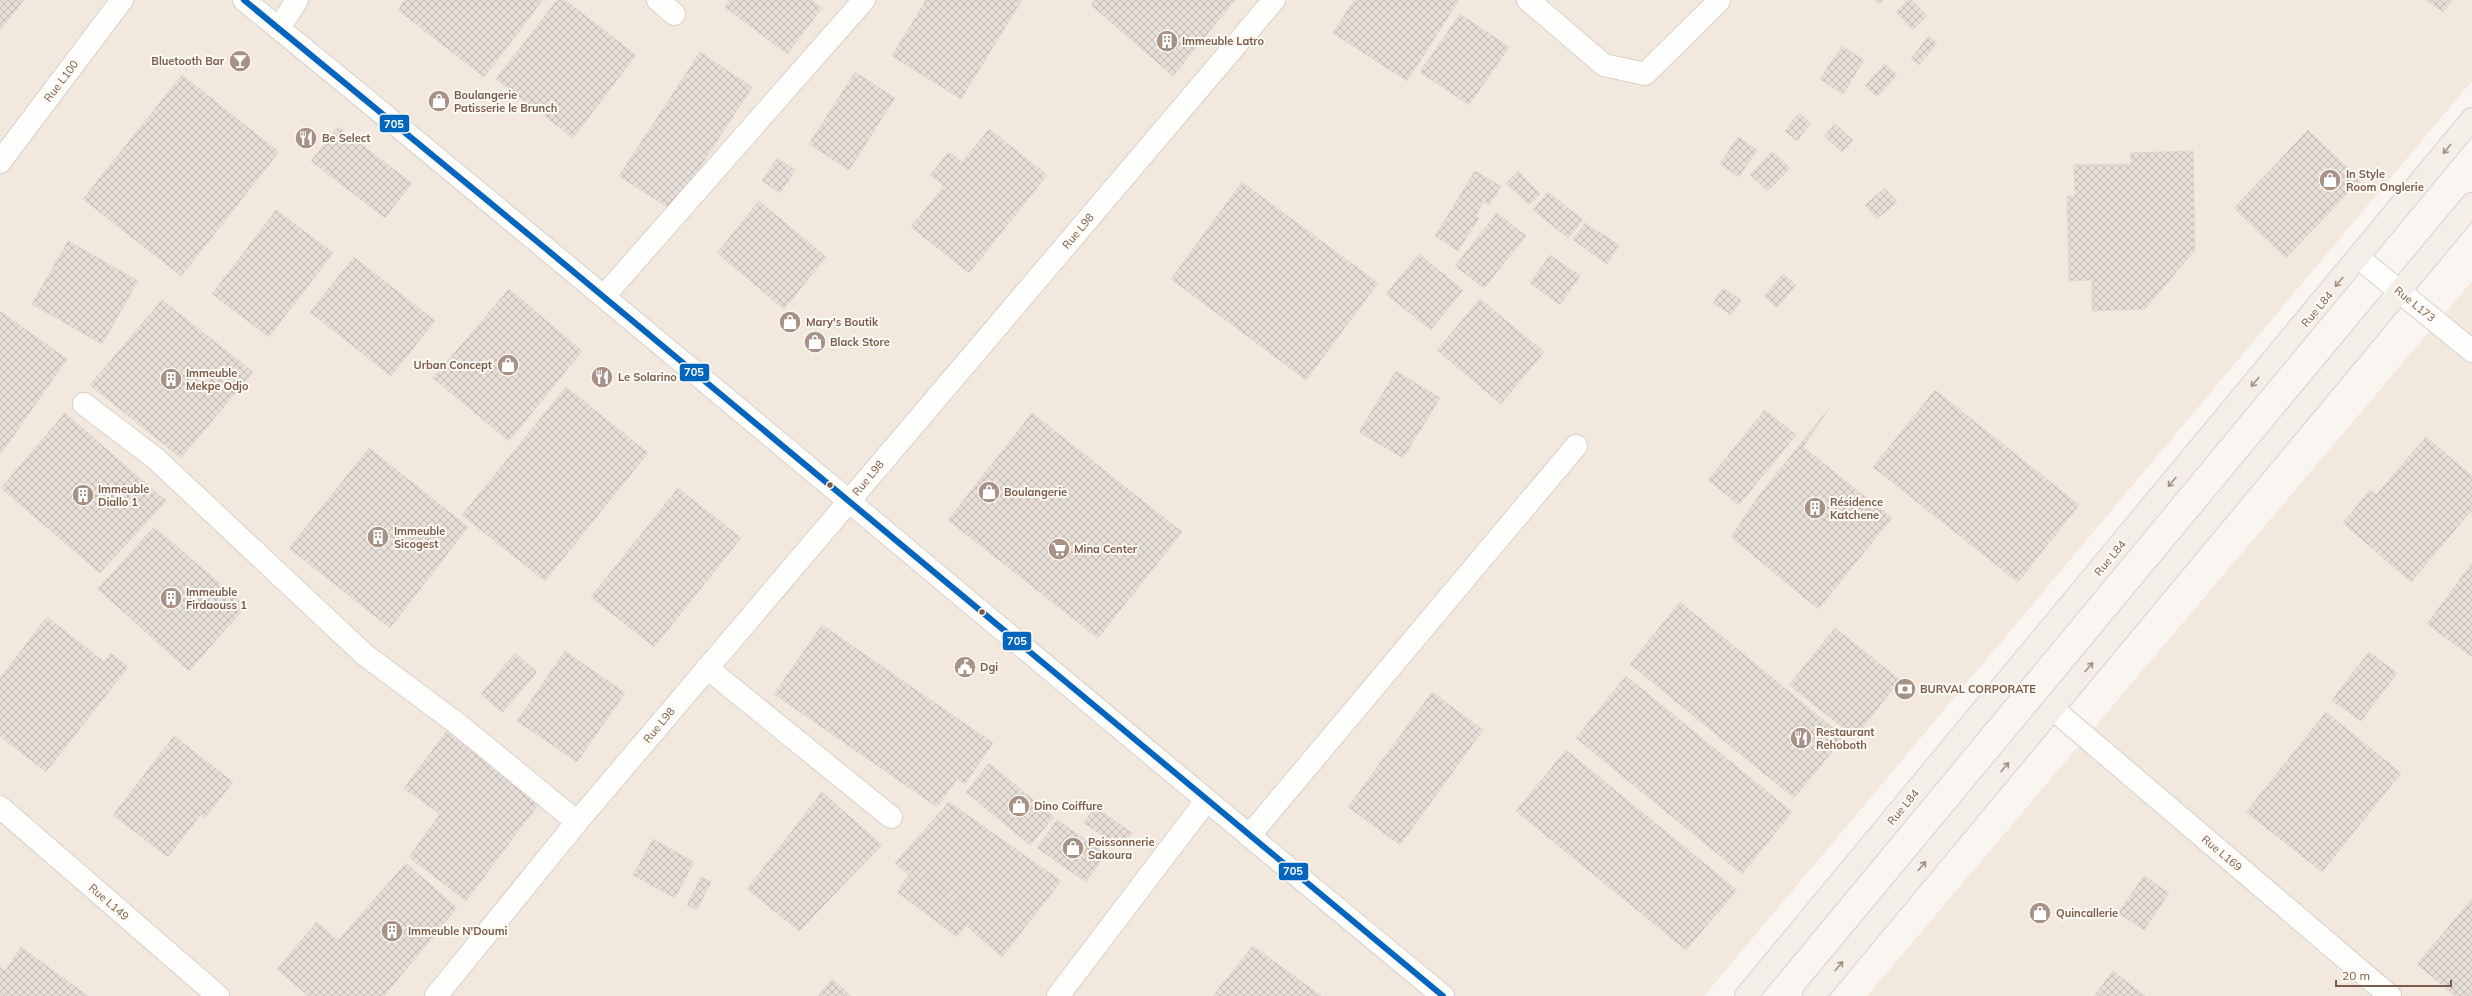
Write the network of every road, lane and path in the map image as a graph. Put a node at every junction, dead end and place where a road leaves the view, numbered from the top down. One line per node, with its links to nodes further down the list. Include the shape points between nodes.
1 (122, 0): 10 (street, Rue L100)
2 (244, 0): 8 (street)
3 (297, 0): 8 (street)
4 (864, 0): 14 (street)
5 (1274, 0): 18 (street, Rue L98)
6 (1528, 0): 7 (street, via 1604,65 1645,74)
7 (1719, 2)
8 (279, 28): 14 (street)
9 (2472, 119): 12 (main road, Rue L84, one-way to 12)
10 (0, 162)
11 (2472, 204): 13 (main road)
12 (2359, 258): 13 (street, Rue L173); 30 (main road, Rue L84, one-way to 30)
13 (2400, 292): 15 (street, Rue L173); 20 (main road, one-way to 13)
14 (605, 295): 18 (street)
15 (2472, 351)
16 (84, 404): 24 (street, via 155,458 365,654 459,725)
17 (1576, 446): 25 (street)
18 (849, 500): 19 (street, Rue L98); 21 (street)
19 (707, 668): 23 (street); 24 (street, Rue L98)
20 (2053, 709): 31 (main road, one-way to 20); 32 (street, Rue L169)
21 (1206, 801): 25 (street); 28 (street)
22 (0, 808): 26 (street, Rue L149)
23 (891, 817)
24 (577, 822): 27 (street, Rue L98)
25 (1249, 836): 29 (street)
26 (218, 996)
27 (436, 996)
28 (1058, 996)
29 (1443, 996)
30 (1746, 996)
31 (1814, 996)
32 (2390, 996)

